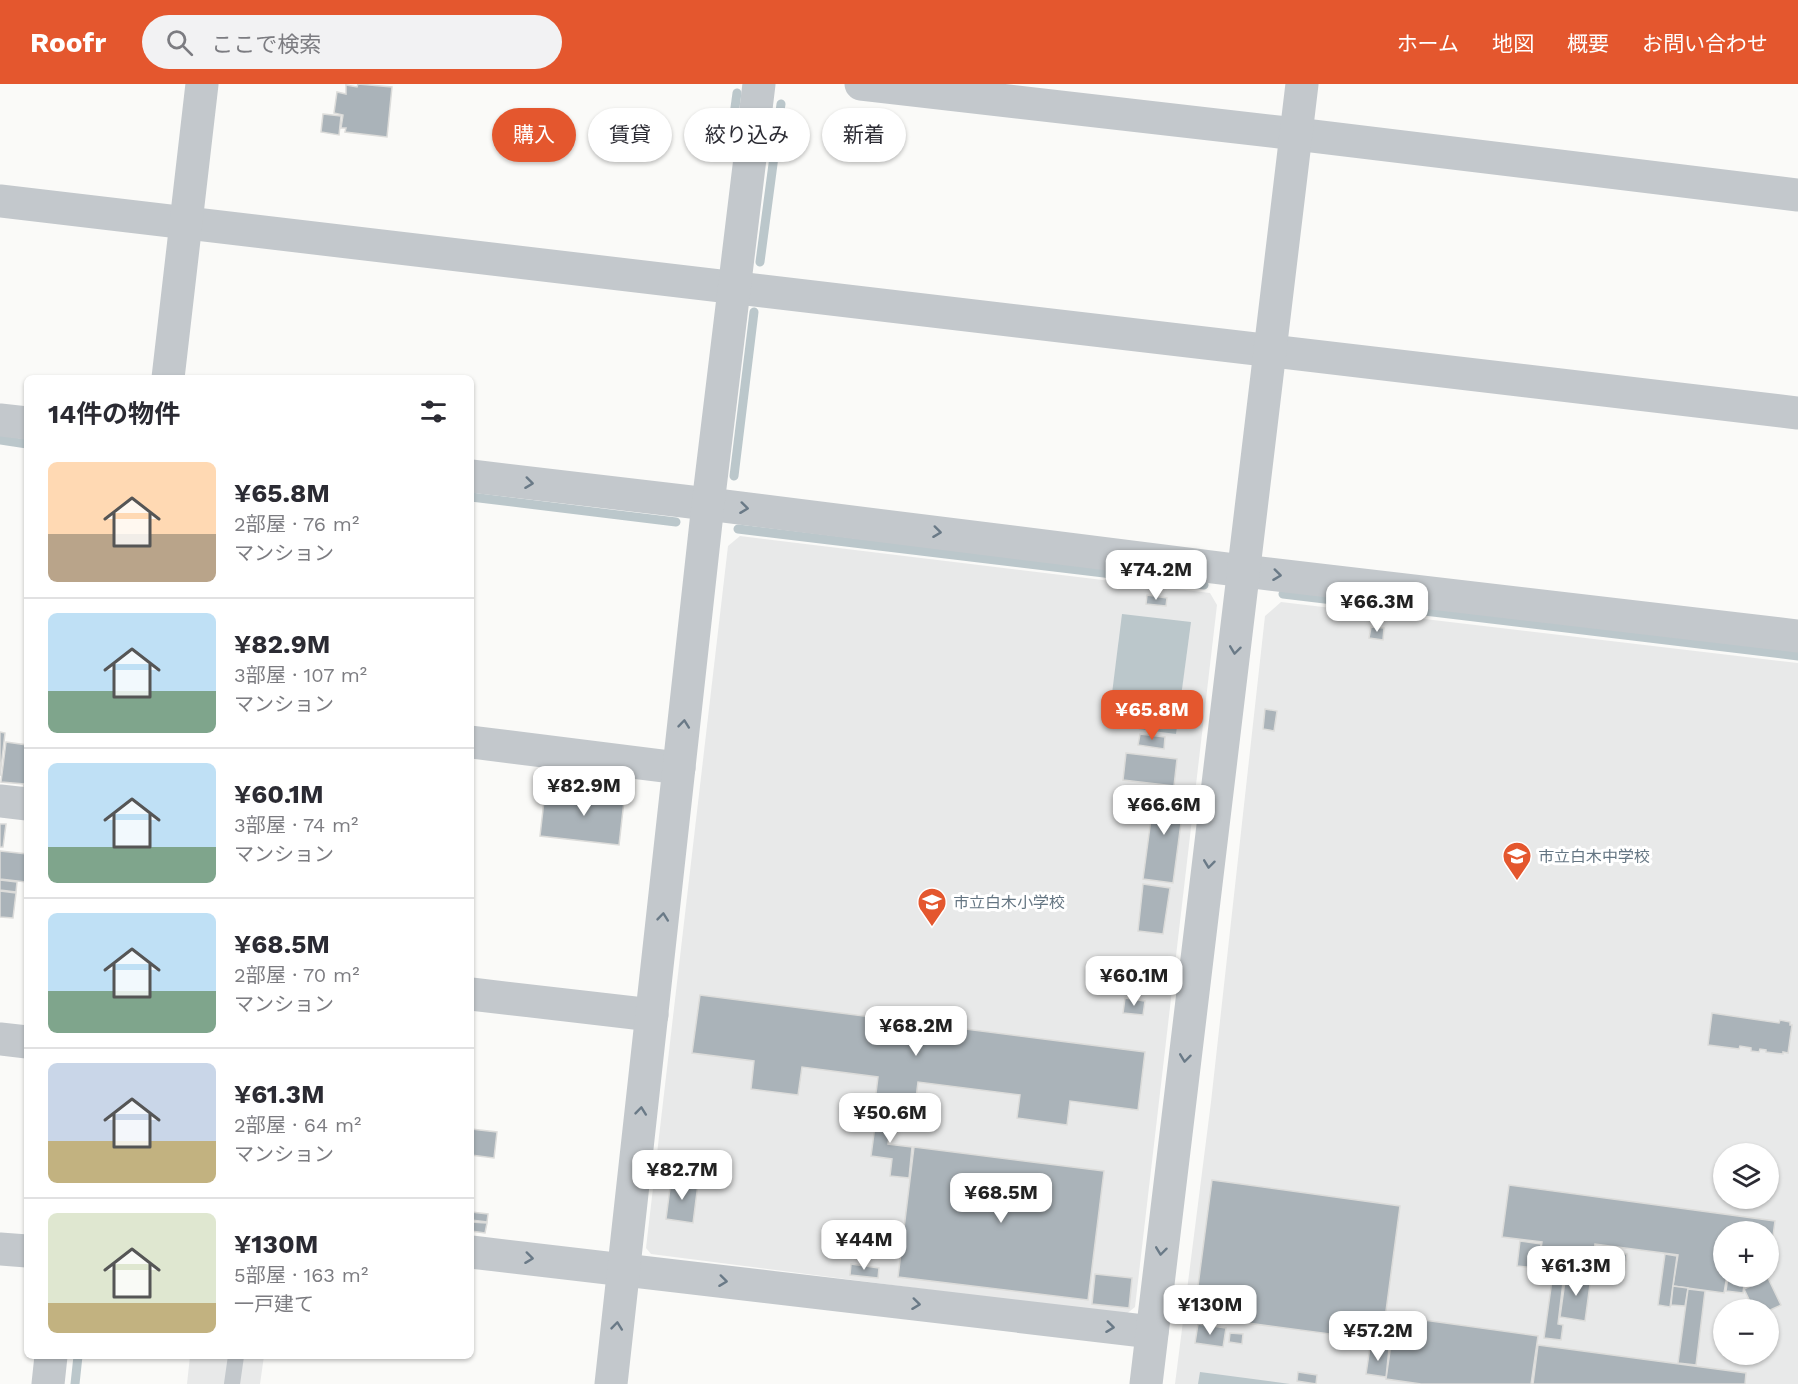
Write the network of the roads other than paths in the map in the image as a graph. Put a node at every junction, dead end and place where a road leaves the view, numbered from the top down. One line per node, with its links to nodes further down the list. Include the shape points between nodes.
1 (202, 84): 8 (street)
2 (759, 84): 9 (street)
3 (861, 84): 5 (street)
4 (1302, 84): 5 (street)
5 (1296, 134): 6 (street); 10 (street)
6 (1798, 195)
7 (0, 201): 8 (street)
8 (186, 223): 9 (street); 11 (street)
9 (734, 288): 10 (street); 16 (street)
10 (1271, 351): 12 (street); 17 (street)
11 (168, 375)
12 (1798, 413)
13 (0, 420): 14 (street)
14 (24, 423)
15 (474, 476): 16 (street, one-way to 16)
16 (708, 504): 17 (street, one-way to 17); 20 (street, one-way to 16)
17 (1244, 571): 18 (street, one-way to 18); 31 (street, one-way to 31)
18 (1798, 636)
19 (474, 742): 20 (street)
20 (679, 768): 24 (street, one-way to 20)
21 (0, 801): 22 (street)
22 (24, 804)
23 (474, 994): 24 (street)
24 (652, 1016): 30 (street, one-way to 24)
25 (0, 1039): 26 (street)
26 (24, 1042)
27 (0, 1249): 28 (street)
28 (24, 1251)
29 (474, 1251): 30 (street, one-way to 30)
30 (623, 1269): 31 (street, one-way to 31); 36 (street, one-way to 30)
31 (1152, 1332): 37 (street)
32 (51, 1359): 34 (street)
33 (236, 1359): 35 (lane)
34 (48, 1384)
35 (232, 1384)
36 (611, 1384)
37 (1146, 1384)

